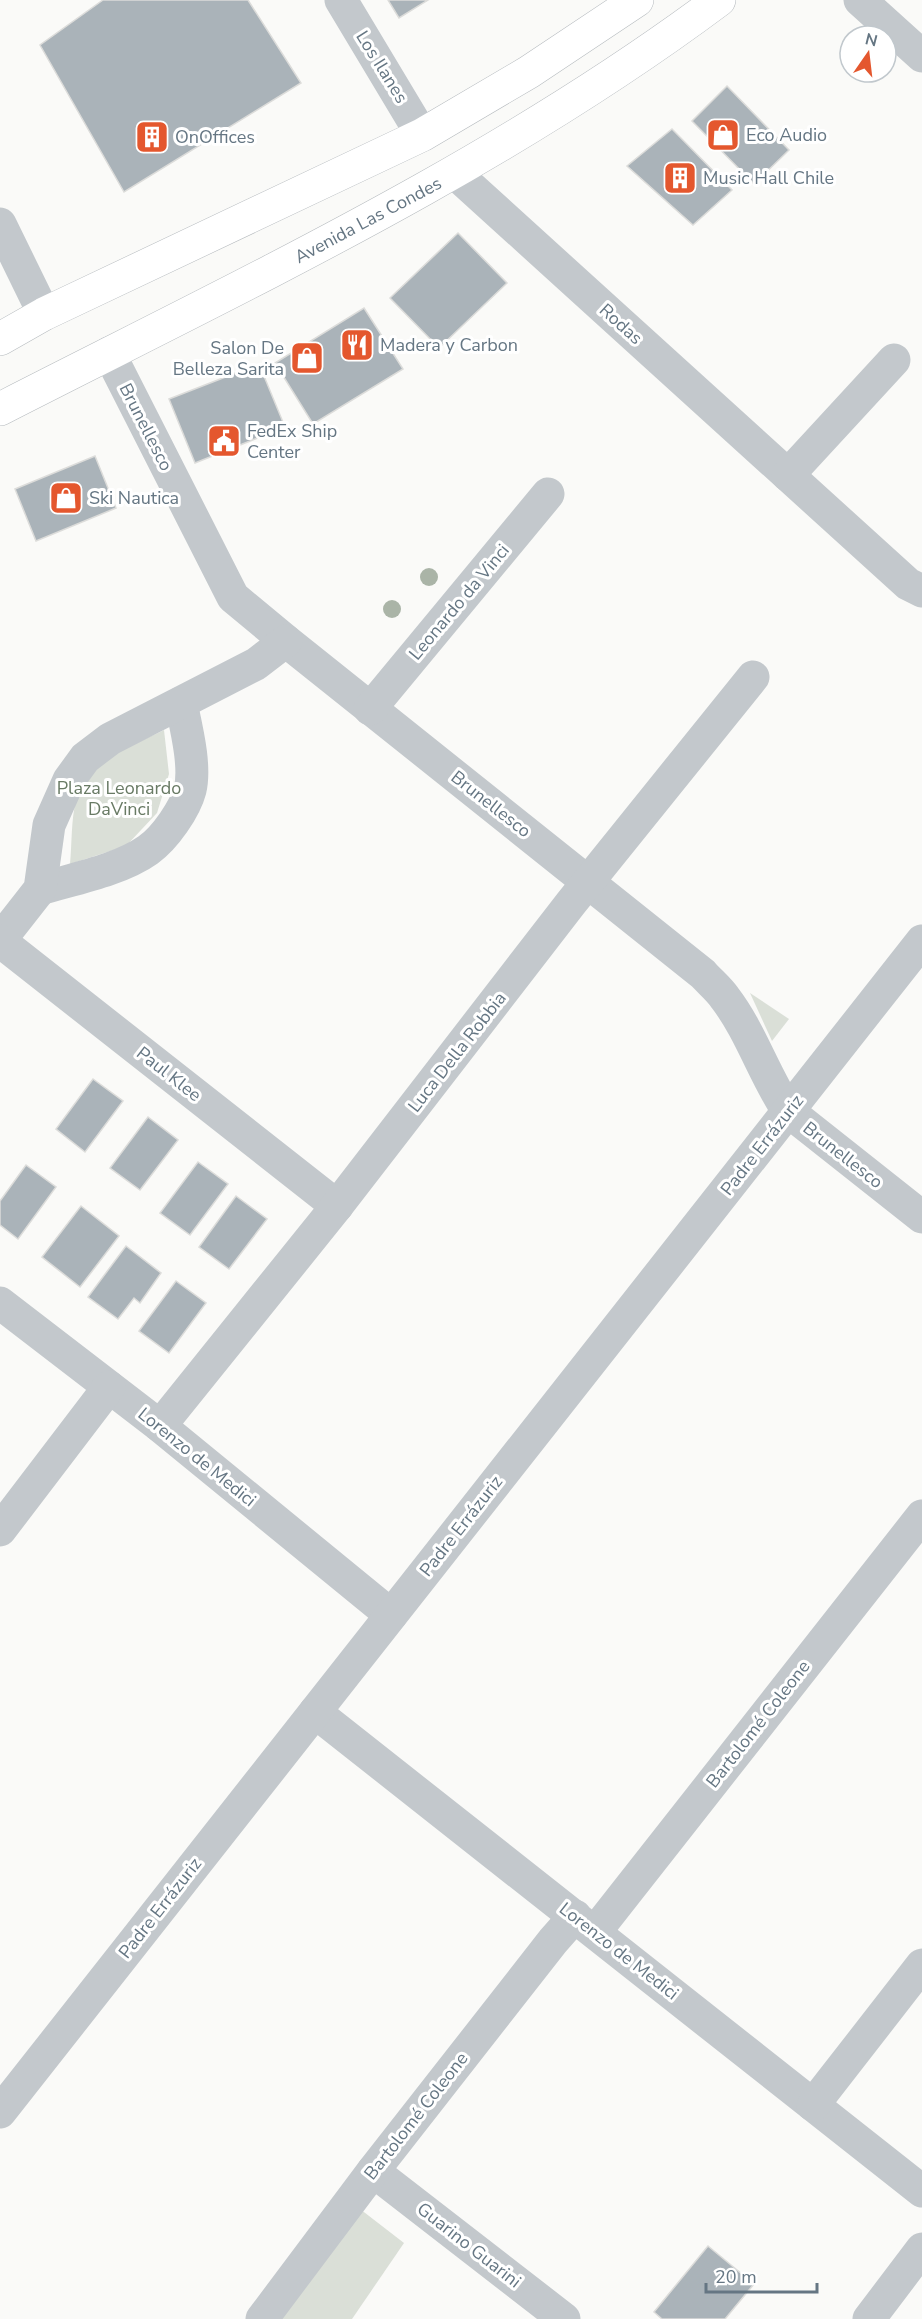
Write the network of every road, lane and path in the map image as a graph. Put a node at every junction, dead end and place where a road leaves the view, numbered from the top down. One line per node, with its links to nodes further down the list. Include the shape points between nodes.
1 (341, 0): 6 (street, Los Ilanes)
2 (637, 0): 6 (main road, via 529,72)
3 (719, 0): 7 (main road, Avenida Las Condes, via 626,65)
4 (860, 0): 5 (street)
5 (922, 56)
6 (422, 135): 9 (main road)
7 (455, 173): 11 (main road, Avenida Las Condes, via 345,234); 14 (street, Rodas)
8 (0, 224): 9 (street)
9 (44, 314): 10 (main road)
10 (0, 339)
11 (109, 353): 13 (main road, Avenida Las Condes); 17 (street, Brunellesco, via 233,597)
12 (894, 360): 14 (street)
13 (0, 409)
14 (788, 475): 16 (street, Rodas, via 908,584)
15 (548, 495): 20 (street, Leonardo da Vinci)
16 (922, 591)
17 (286, 642): 19 (street, via 256,664); 20 (street, Brunellesco)
18 (753, 677): 21 (street, Luca Della Robbia)
19 (181, 703): 22 (street, via 110,739 85,758 69,780 49,825); 22 (street, via 190,744 190,789 179,816 149,849 117,865)
20 (370, 709): 21 (street, Brunellesco)
21 (590, 882): 25 (street, Brunellesco, via 703,974 724,997); 26 (street, Luca Della Robbia)
22 (40, 889): 23 (street)
23 (0, 941): 26 (street, Paul Klee)
24 (922, 941): 25 (street, Padre Errázuriz)
25 (788, 1111): 27 (street, Brunellesco); 33 (street, Padre Errázuriz)
26 (338, 1206): 30 (street, Luca Della Robbia)
27 (922, 1217)
28 (0, 1303): 29 (street, Lorenzo de Medici)
29 (110, 1387): 30 (street, Lorenzo de Medici); 32 (street)
30 (160, 1426): 33 (street, Lorenzo de Medici)
31 (922, 1516): 35 (street, Bartolomé Coleone)
32 (0, 1530)
33 (391, 1615): 34 (street, Padre Errázuriz)
34 (315, 1712): 35 (street, Lorenzo de Medici); 38 (street, Padre Errázuriz)
35 (585, 1924): 37 (street, Lorenzo de Medici); 39 (street, Bartolomé Coleone, via 546,1950)
36 (922, 1965): 37 (street)
37 (813, 2105): 40 (street, Lorenzo de Medici)
38 (0, 2112)
39 (373, 2171): 42 (street, Bartolomé Coleone); 43 (street, Guarino Guarini)
40 (922, 2191)
41 (922, 2249): 44 (street)
42 (262, 2319)
43 (564, 2319)
44 (868, 2319)

